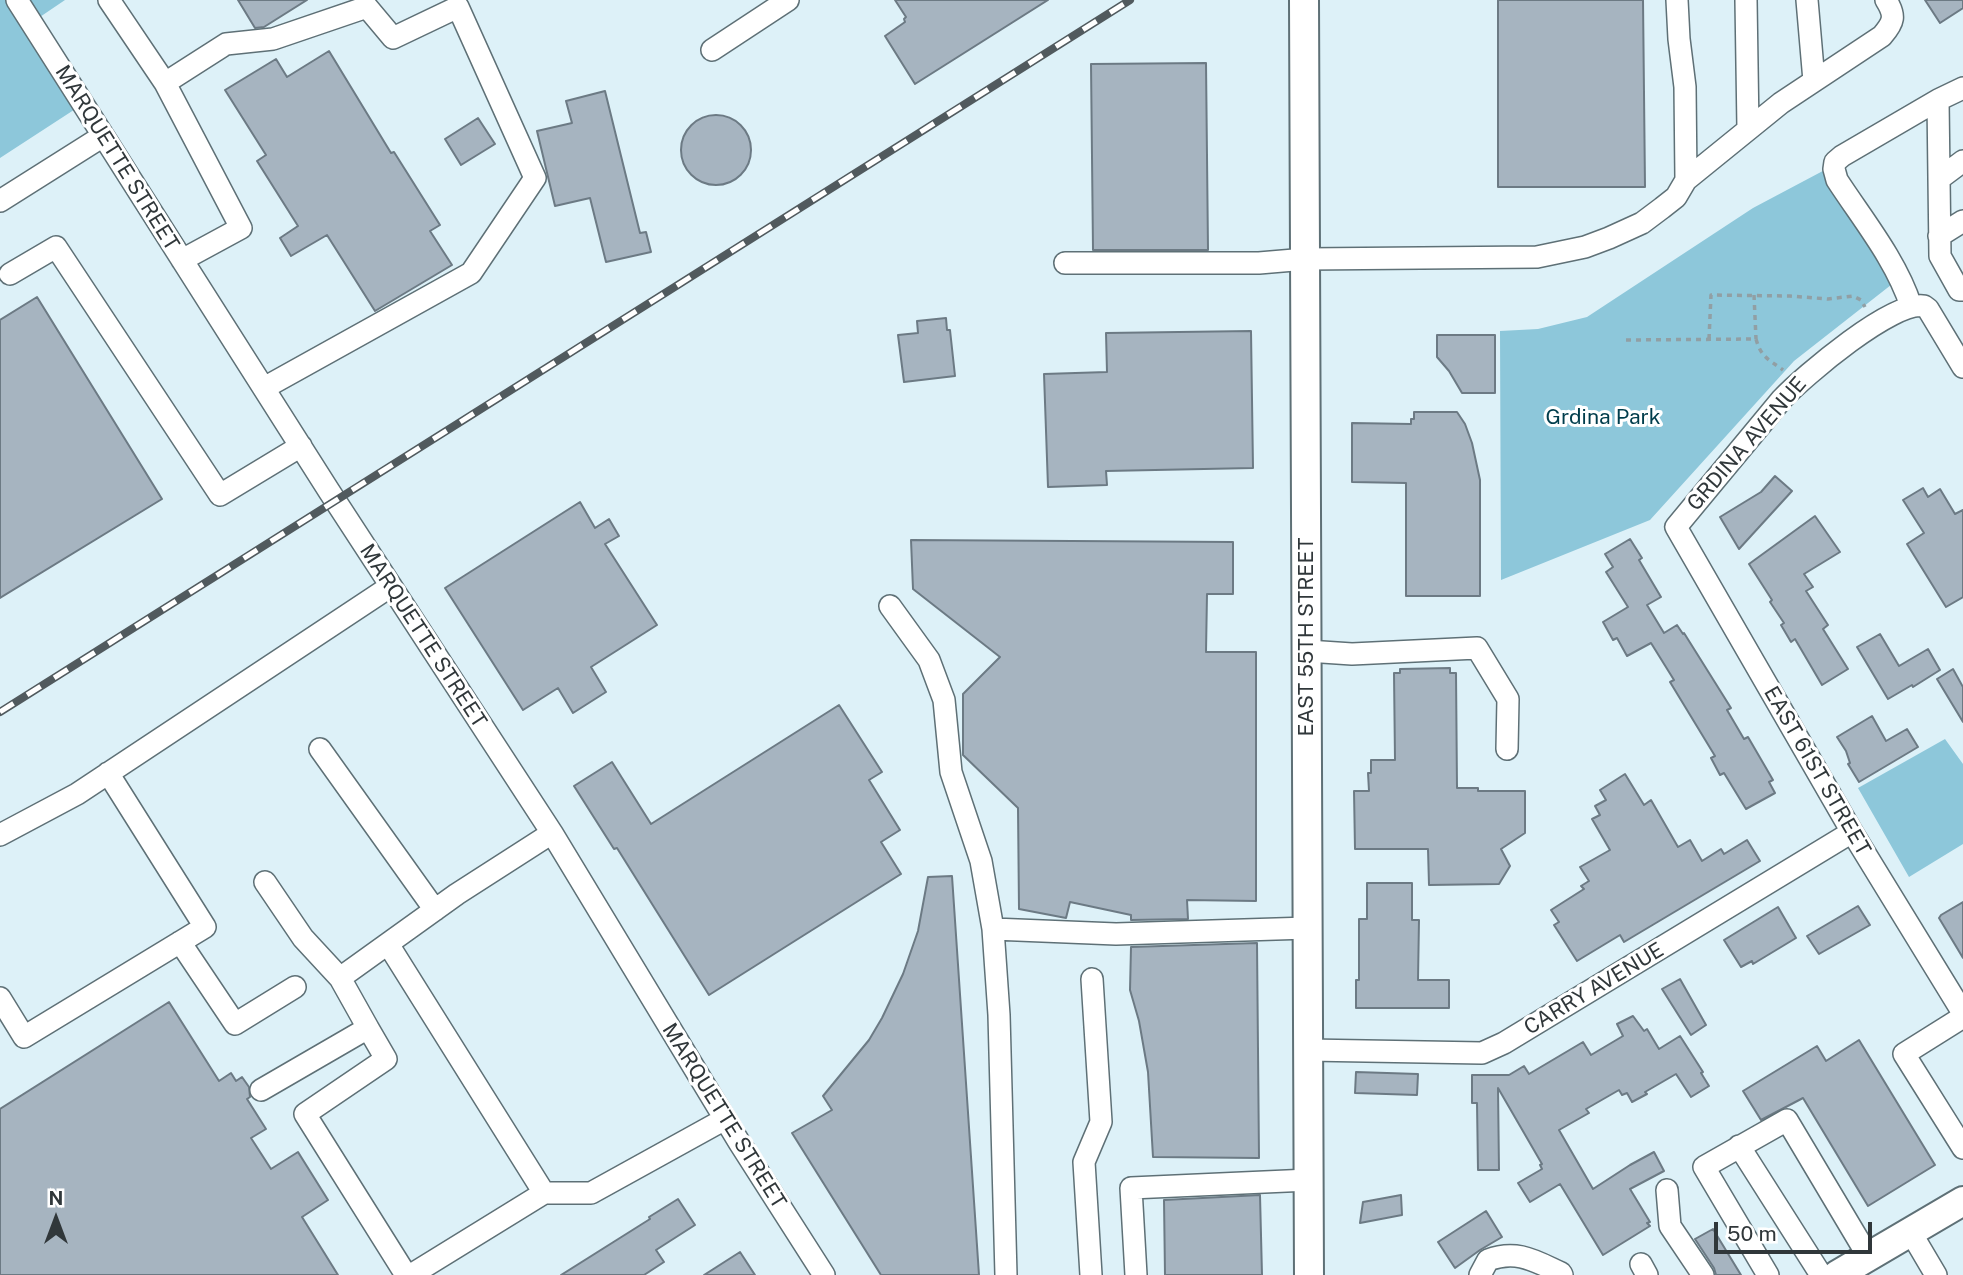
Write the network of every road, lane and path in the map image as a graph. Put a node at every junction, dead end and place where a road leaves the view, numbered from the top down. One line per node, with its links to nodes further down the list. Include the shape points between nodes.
1 (17, 0): 15 (street, MARQUETTE STREET)
2 (109, 0): 11 (street)
3 (788, 0): 9 (street)
4 (1304, 0): 22 (main road, EAST 55TH STREET)
5 (1677, 0): 18 (street, via 1685,87)
6 (1746, 0): 14 (street)
7 (1807, 0): 10 (street)
8 (1886, 0): 10 (street, via 1893,16 1882,36)
9 (712, 50)
10 (1814, 81): 14 (street)
11 (166, 83): 23 (street, via 241,228); 35 (street, via 226,44 273,39 367,7 393,38 458,7 535,178 471,273)
12 (1963, 88): 13 (street)
13 (1938, 100): 17 (street); 28 (street, via 1842,156 1834,170)
14 (1748, 129): 18 (street)
15 (103, 136): 19 (street); 23 (street, MARQUETTE STREET)
16 (1963, 161): 17 (street)
17 (1939, 179): 21 (street)
18 (1686, 180): 22 (street, via 1676,197 1642,223 1585,247 1549,256)
19 (0, 201)
20 (1963, 221): 21 (street)
21 (1939, 236): 26 (street, via 1940,256)
22 (1306, 259): 24 (street); 40 (main road, EAST 55TH STREET)
23 (182, 260): 35 (street, MARQUETTE STREET)
24 (1065, 263)
25 (10, 274): 36 (street, via 56,247 220,495)
26 (1963, 290)
27 (1754, 295): 29 (path, via 1853,296); 30 (path, via 1711,295); 31 (path)
28 (1919, 307): 33 (street); 37 (street, GRDINA AVENUE, via 1886,318 1797,383)
29 (1867, 310)
30 (1709, 339): 31 (path); 32 (path)
31 (1756, 339): 34 (path, via 1759,351)
32 (1626, 340)
33 (1963, 367)
34 (1787, 373)
35 (264, 388): 36 (street, MARQUETTE STREET)
36 (300, 446): 38 (street, MARQUETTE STREET)
37 (1676, 527): 44 (street, EAST 61ST STREET)
38 (391, 586): 43 (street); 45 (street, MARQUETTE STREET)
39 (890, 606): 50 (street, via 929,660 944,700 951,772 981,862)
40 (1307, 651): 42 (street, via 1352,654 1477,648 1508,699); 49 (main road, EAST 55TH STREET)
41 (320, 749): 48 (street)
42 (1507, 749)
43 (108, 773): 46 (street); 51 (street, via 205,927)
44 (1852, 832): 57 (street, EAST 61ST STREET); 59 (street, CARRY AVENUE, via 1482,1053)
45 (552, 834): 48 (street); 61 (street, MARQUETTE STREET)
46 (0, 835)
47 (265, 882): 53 (street, via 303,938)
48 (435, 910): 52 (street)
49 (1308, 928): 50 (street, via 1116,934); 59 (main road, EAST 55TH STREET)
50 (993, 929): 72 (street)
51 (180, 942): 55 (street, via 235,1024); 56 (street, via 24,1037)
52 (388, 944): 53 (street); 66 (street)
53 (341, 978): 58 (street)
54 (1092, 979): 73 (street, via 1101,1122 1084,1162)
55 (295, 987)
56 (0, 998)
57 (1963, 1015): 63 (street, via 1904,1054)
58 (368, 1028): 60 (street); 70 (street, via 386,1059 305,1114)
59 (1308, 1050): 64 (main road, EAST 55TH STREET)
60 (261, 1090)
61 (725, 1119): 66 (street, via 591,1193); 71 (street, MARQUETTE STREET)
62 (1739, 1146): 69 (street, via 1787,1120); 79 (street, via 1704,1167); 80 (street)
63 (1963, 1148)
64 (1309, 1180): 74 (street, via 1131,1188); 75 (main road, EAST 55TH STREET)
65 (1667, 1190): 78 (street, via 1670,1226)
66 (544, 1193): 70 (street)
67 (1963, 1201): 68 (main road)
68 (1910, 1231): 69 (main road); 81 (street)
69 (1854, 1268)
70 (408, 1275)
71 (824, 1275)
72 (1006, 1275)
73 (1091, 1275)
74 (1136, 1275)
75 (1310, 1275)
76 (1480, 1275): 77 (street, via 1489,1260 1503,1254 1525,1256)
77 (1562, 1275)
78 (1703, 1275)
79 (1768, 1275)
80 (1821, 1275)
81 (1936, 1275)

